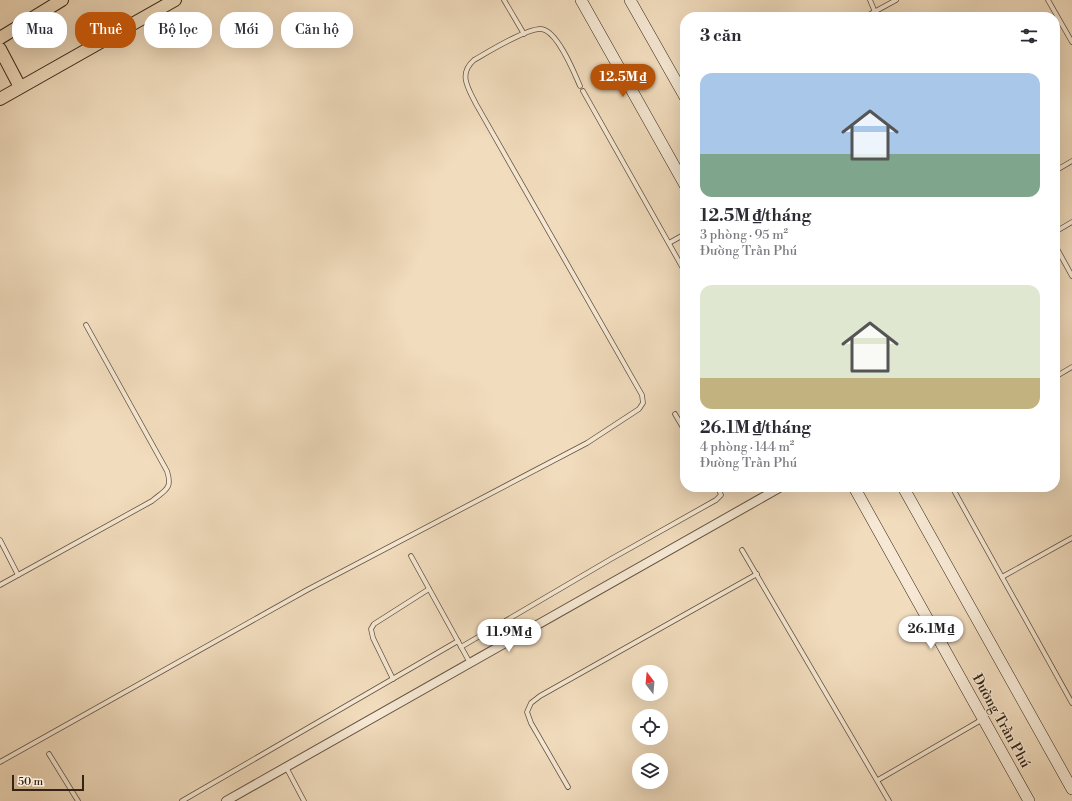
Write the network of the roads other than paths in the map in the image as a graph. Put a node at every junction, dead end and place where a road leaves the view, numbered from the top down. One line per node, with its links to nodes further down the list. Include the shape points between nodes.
1 (62, 0): 13 (main road)
2 (175, 0): 17 (main road)
3 (504, 0): 12 (lane)
4 (581, 0): 23 (main road)
5 (630, 0): 18 (main road)
6 (870, 0): 9 (lane)
7 (896, 0): 9 (lane)
8 (1048, 0): 10 (lane)
9 (874, 12)
10 (1055, 12)
11 (1060, 21): 14 (lane)
12 (524, 34): 16 (lane, via 529,30 548,31 565,54); 57 (lane, via 474,60 467,66 465,81 642,395 643,403 639,409 587,443 307,590)
13 (0, 38)
14 (1072, 42)
15 (0, 49): 17 (main road)
16 (580, 86)
17 (20, 87): 20 (main road)
18 (680, 89)
19 (583, 91): 27 (lane)
20 (0, 99)
21 (1072, 161): 22 (lane)
22 (1060, 168)
23 (680, 177)
24 (1072, 222): 25 (lane)
25 (1060, 229)
26 (680, 236): 27 (lane)
27 (669, 242): 29 (lane)
28 (1060, 254): 30 (lane)
29 (680, 263)
30 (1072, 276)
31 (86, 325): 45 (lane, via 167,471 169,487 152,501)
32 (1072, 367): 33 (lane)
33 (1060, 374)
34 (675, 414): 35 (lane)
35 (680, 422)
36 (720, 492): 51 (lane, via 720,498)
37 (772, 492): 52 (street)
38 (857, 492): 55 (main road, Đường Trần Phú)
39 (906, 492): 61 (main road, Đường Trần Phú)
40 (955, 492): 47 (lane)
41 (1072, 538): 47 (lane)
42 (0, 540): 45 (lane)
43 (742, 550): 46 (lane)
44 (411, 556): 49 (lane)
45 (18, 574): 48 (lane)
46 (756, 574): 59 (lane); 60 (lane, via 530,703 527,712 531,723)
47 (1002, 577): 54 (lane)
48 (0, 585)
49 (429, 589): 50 (lane); 53 (lane, via 374,624 371,630)
50 (458, 641): 51 (lane); 53 (lane)
51 (461, 647): 52 (lane)
52 (470, 664): 58 (street)
53 (393, 679): 63 (lane)
54 (1072, 703)
55 (983, 719): 59 (lane); 67 (main road, Đường Trần Phú)
56 (49, 754): 62 (lane)
57 (0, 762)
58 (286, 767): 64 (street); 65 (lane)
59 (878, 780): 66 (lane)
60 (568, 787)
61 (1072, 790)
62 (78, 801)
63 (182, 801)
64 (226, 801)
65 (304, 801)
66 (889, 801)
67 (1029, 801)

